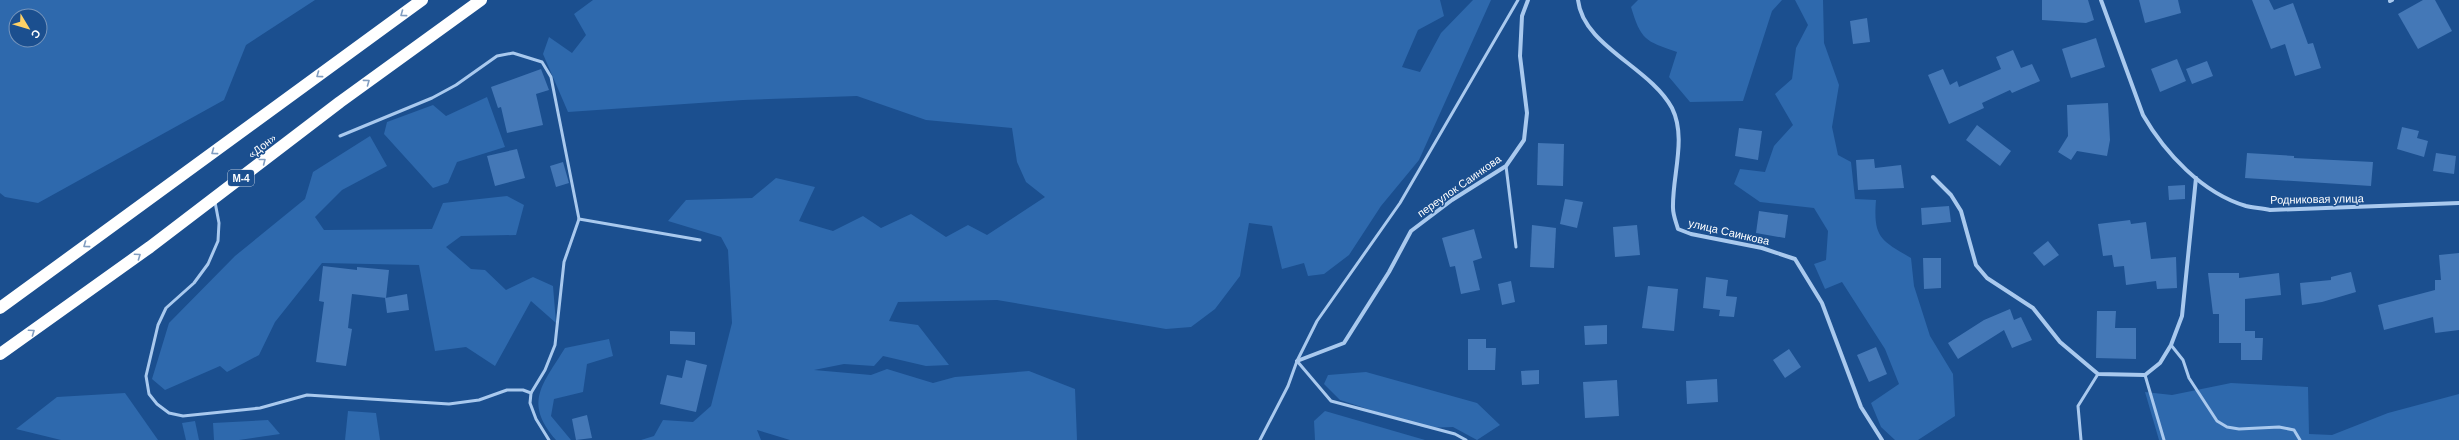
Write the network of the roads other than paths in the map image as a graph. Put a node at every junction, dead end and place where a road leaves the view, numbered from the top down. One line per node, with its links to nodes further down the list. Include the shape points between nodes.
1 (422, 0): 16 (highway, «Дон», one-way to 16)
2 (481, 0): 11 (highway, «Дон» / М-4, one-way to 2, via 340,102)
3 (1518, 0): 19 (lane, via 1400,203 1317,321)
4 (1528, 0): 8 (street, переулок Саинкова, via 1522,16 1520,56 1527,114 1524,140)
5 (1578, 0): 26 (street, улица Саинкова, via 1587,27 1663,93 1679,126 1672,209 1678,229 1691,234 1762,248 1795,259 1822,303 1861,407)
6 (2101, 0): 10 (street, Родниковая улица, via 2143,115 2166,149)
7 (340, 136): 13 (lane, via 432,98 456,85 497,56 513,53 542,62 551,77)
8 (1506, 166): 15 (lane); 19 (street, переулок Саинкова, via 1452,200 1411,231 1344,343)
9 (1933, 177): 20 (street, via 1951,195 1960,211 1976,265 1987,278 2033,308 2060,342)
10 (2196, 178): 12 (street, Родниковая улица, via 2246,206 2270,210); 17 (street, via 2182,316)
11 (214, 198): 18 (highway, «Дон» / М-4, one-way to 11); 22 (lane, via 219,223 218,241 208,264 194,283 166,308 158,325 146,376 149,394 169,413 183,416 260,408 307,395 449,404 479,400 506,390 523,390)
12 (2459, 203)
13 (579, 219): 14 (lane); 22 (lane, via 564,262 555,345 546,370)
14 (700, 240)
15 (1516, 247)
16 (0, 308)
17 (2171, 345): 21 (street, via 2160,363); 29 (lane, via 2217,421 2239,430 2279,427 2294,430)
18 (0, 354)
19 (1297, 361): 24 (lane, via 1288,386); 25 (lane, via 1331,400 1455,434)
20 (2098, 374): 21 (street); 27 (lane, via 2078,406)
21 (2145, 375): 28 (lane)
22 (531, 393): 23 (lane, via 530,403 536,419)
23 (549, 440)
24 (1260, 440)
25 (1466, 440)
26 (1882, 440)
27 (2081, 440)
28 (2164, 440)
29 (2300, 440)

